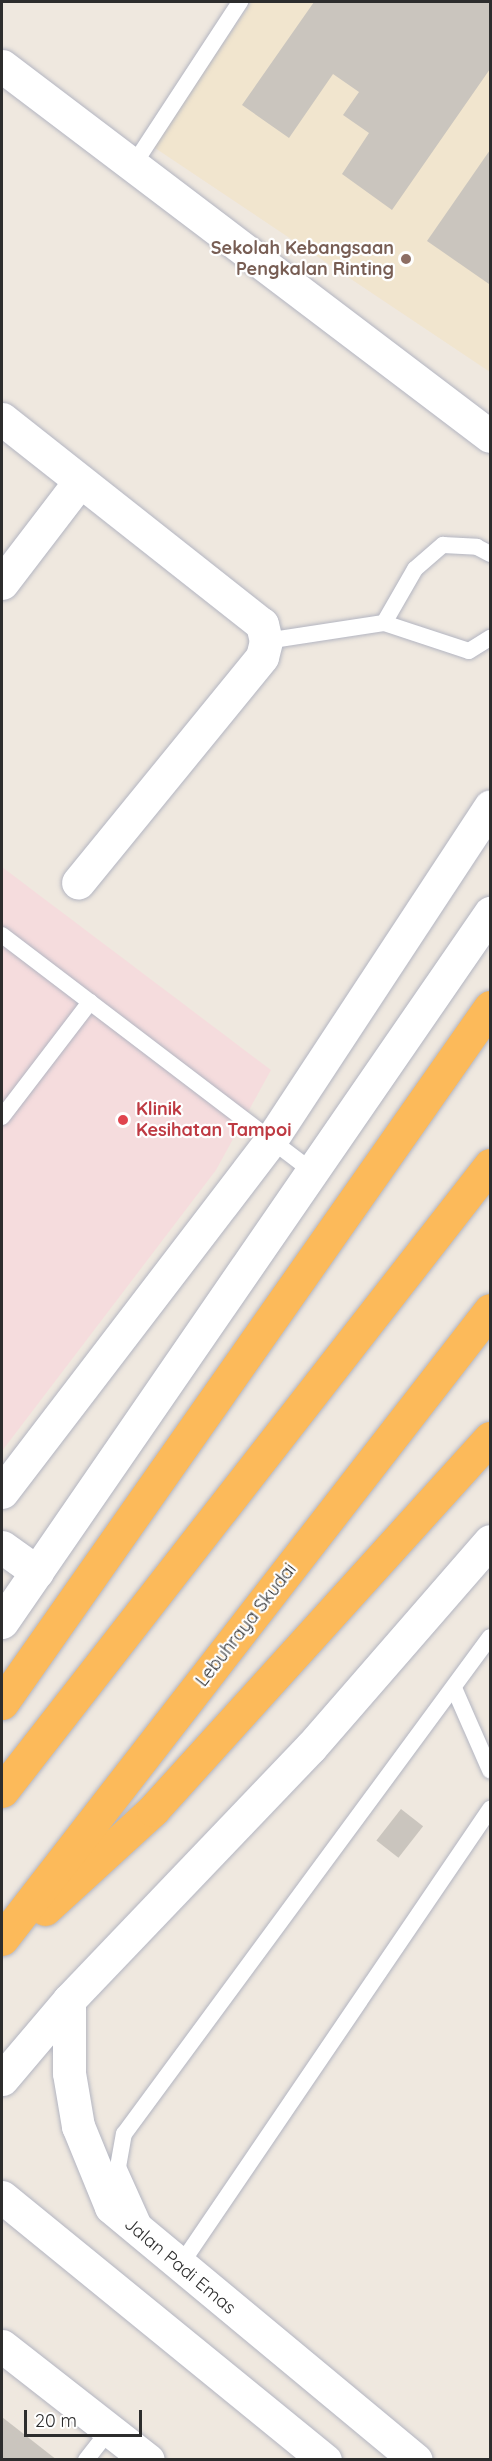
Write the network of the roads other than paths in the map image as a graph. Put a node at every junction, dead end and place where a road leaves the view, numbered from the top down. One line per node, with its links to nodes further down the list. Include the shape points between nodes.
1 (240, 2): 3 (lane)
2 (2, 66): 3 (street)
3 (134, 164): 5 (street)
4 (2, 419): 6 (street)
5 (490, 436)
6 (80, 481): 8 (street); 11 (street, via 262,624)
7 (490, 554): 9 (lane, via 477,547 443,545 415,569)
8 (2, 583)
9 (384, 623): 10 (lane, via 469,651); 11 (lane)
10 (490, 638)
11 (266, 641): 13 (street, via 262,657)
12 (490, 806): 19 (street)
13 (78, 883)
14 (490, 912): 21 (street)
15 (2, 934): 16 (lane)
16 (90, 1002): 18 (lane); 19 (lane)
17 (490, 1007): 31 (highway)
18 (2, 1117)
19 (271, 1140): 21 (lane); 24 (street)
20 (490, 1165): 33 (highway)
21 (309, 1170): 27 (street)
22 (490, 1310): 35 (highway, Lebuhraya Skudai)
23 (490, 1438): 36 (highway, via 153,1810)
24 (2, 1492)
25 (490, 1541): 37 (street, via 310,1748)
26 (2, 1547): 27 (street)
27 (37, 1572): 28 (street)
28 (2, 1622)
29 (490, 1637): 30 (lane)
30 (454, 1688): 32 (lane); 40 (lane, via 124,2134 118,2167)
31 (2, 1703)
32 (490, 1770)
33 (2, 1791)
34 (490, 1809): 41 (lane)
35 (2, 1939)
36 (2, 1949)
37 (69, 2000): 38 (street); 40 (street, Jalan Padi Emas, via 69,2073 93,2170 111,2207)
38 (2, 2079)
39 (2, 2197): 46 (street)
40 (153, 2247): 41 (street, Jalan Padi Emas)
41 (179, 2267): 47 (street, Jalan Padi Emas)
42 (2, 2346): 43 (street)
43 (111, 2428): 44 (lane); 45 (street)
44 (86, 2460)
45 (148, 2460)
46 (326, 2460)
47 (416, 2460)

